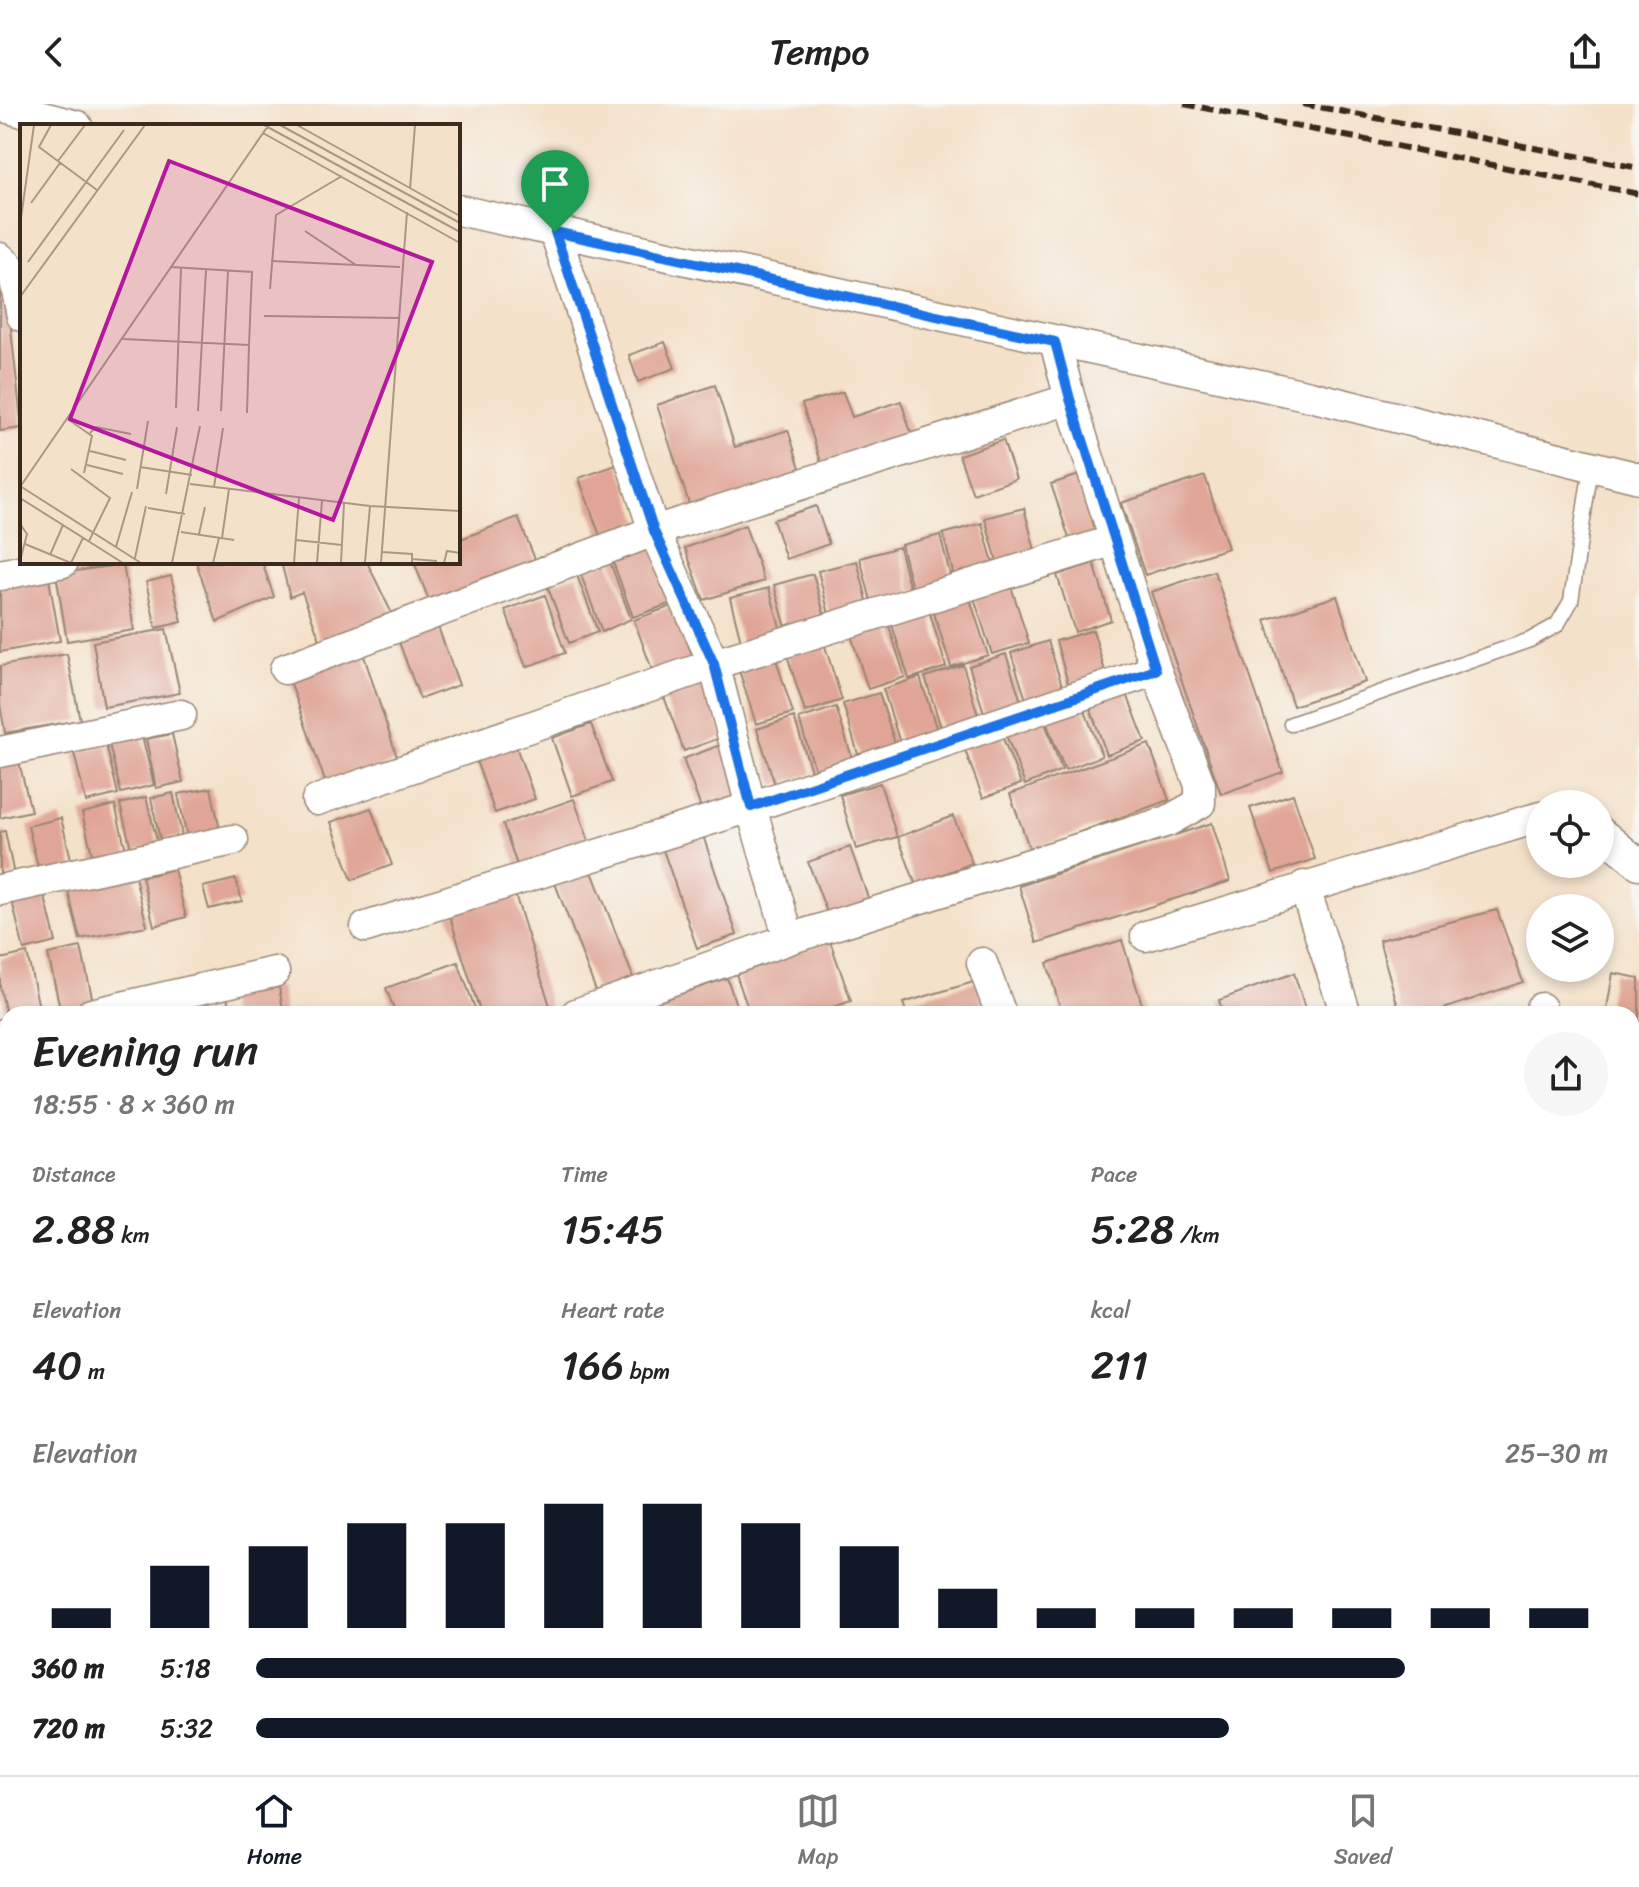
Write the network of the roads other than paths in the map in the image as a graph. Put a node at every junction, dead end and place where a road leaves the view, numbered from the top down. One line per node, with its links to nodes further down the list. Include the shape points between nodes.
1 (0, 106): 2 (street)
2 (69, 124)
3 (460, 210): 4 (street)
4 (555, 232): 7 (street); 11 (street)
5 (0, 258): 6 (street, via 13,270)
6 (20, 306)
7 (1055, 342): 8 (street); 9 (street, via 1310,396)
8 (1070, 399): 11 (street); 12 (street)
9 (1591, 466): 10 (street); 19 (lane, via 1571,601 1557,625 1530,640)
10 (1639, 478)
11 (654, 531): 15 (street); 16 (street)
12 (1115, 540): 15 (street); 17 (street)
13 (53, 564): 14 (street)
14 (0, 575)
15 (714, 664): 21 (street); 22 (street)
16 (285, 669)
17 (1156, 670): 22 (street); 31 (street, via 1200,785 1200,803 1168,821)
18 (181, 715): 20 (street)
19 (1291, 724)
20 (0, 752)
21 (317, 800)
22 (751, 807): 29 (street); 31 (street)
23 (1526, 821): 27 (street)
24 (233, 840): 28 (street)
25 (1614, 843): 26 (street)
26 (1639, 864)
27 (1304, 886): 30 (street); 37 (street)
28 (0, 890)
29 (366, 927)
30 (1146, 936)
31 (789, 939): 35 (street)
32 (982, 963): 36 (street)
33 (274, 972): 34 (street)
34 (126, 1006)
35 (599, 1006)
36 (998, 1006)
37 (1343, 1006)

